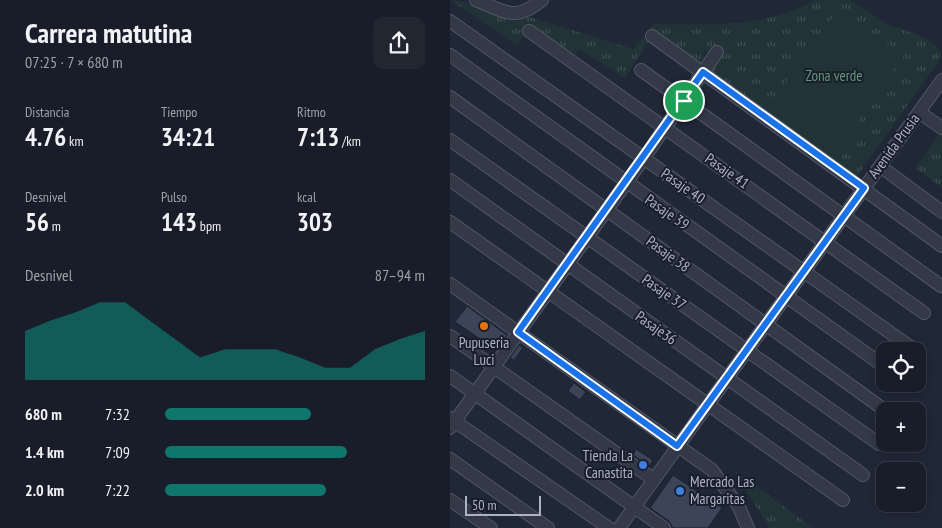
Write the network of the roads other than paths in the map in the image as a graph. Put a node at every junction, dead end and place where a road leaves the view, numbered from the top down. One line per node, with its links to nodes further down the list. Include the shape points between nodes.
1 (476, 0): 2 (street, via 511,15 530,9)
2 (542, 0)
3 (450, 21): 17 (street, Pasaje 40)
4 (528, 31): 14 (street, Pasaje 41)
5 (652, 36): 9 (street)
6 (717, 52): 9 (street)
7 (450, 55): 20 (street, Pasaje 39)
8 (641, 70): 12 (street)
9 (703, 72): 12 (street); 21 (street)
10 (941, 83): 13 (street, Avenida Prusia)
11 (450, 96): 22 (street, Pasaje 38)
12 (684, 101): 14 (street); 24 (street)
13 (919, 112): 15 (street); 18 (street, Avenida Prusia)
14 (665, 128): 17 (street); 27 (street, Pasaje 41)
15 (942, 128)
16 (450, 140): 26 (street, Pasaje 37)
17 (644, 158): 20 (street); 30 (street, Pasaje 40)
18 (880, 166): 21 (street, Avenida Prusia); 23 (street)
19 (450, 180): 29 (street, Pasaje36)
20 (626, 182): 22 (street); 34 (street, Pasaje 39)
21 (864, 188): 24 (street, Avenida Prusia); 28 (street)
22 (607, 210): 26 (street); 36 (street, Pasaje 38)
23 (942, 212)
24 (844, 216): 27 (street, Avenida Prusia); 32 (street)
25 (450, 222): 33 (street)
26 (586, 238): 29 (street); 40 (street, Pasaje 37)
27 (826, 241): 30 (street, Avenida Prusia); 35 (street, Pasaje 41)
28 (942, 246)
29 (566, 264): 33 (street); 44 (street, Pasaje36)
30 (804, 271): 34 (street, Avenida Prusia); 39 (street, Pasaje 40)
31 (450, 284): 37 (street)
32 (941, 286)
33 (547, 291): 37 (street); 46 (street)
34 (786, 296): 36 (street, Avenida Prusia); 41 (street, Pasaje 39)
35 (924, 313)
36 (765, 324): 40 (street, Avenida Prusia); 47 (street, Pasaje 38)
37 (518, 332): 42 (street); 50 (street)
38 (450, 336): 42 (street)
39 (904, 342)
40 (747, 350): 44 (street, Avenida Prusia); 49 (street, Pasaje 37)
41 (876, 361)
42 (494, 367): 45 (street); 53 (street)
43 (450, 376): 45 (street)
44 (727, 378): 46 (street, Avenida Prusia); 52 (street, Pasaje36)
45 (474, 394): 48 (street); 56 (street)
46 (708, 404): 50 (street, Avenida Prusia); 55 (street)
47 (876, 404)
48 (452, 422): 59 (street)
49 (876, 442)
50 (677, 446): 53 (street, Avenida Prusia); 62 (street, via 712,470 740,507)
51 (450, 459): 58 (street)
52 (863, 475)
53 (653, 479): 56 (street, Avenida Prusia)
54 (450, 500): 57 (street)
55 (843, 500)
56 (634, 506): 60 (street, Avenida Prusia); 61 (street)
57 (491, 528)
58 (548, 528)
59 (608, 528)
60 (619, 528)
61 (664, 528)
62 (748, 528)

